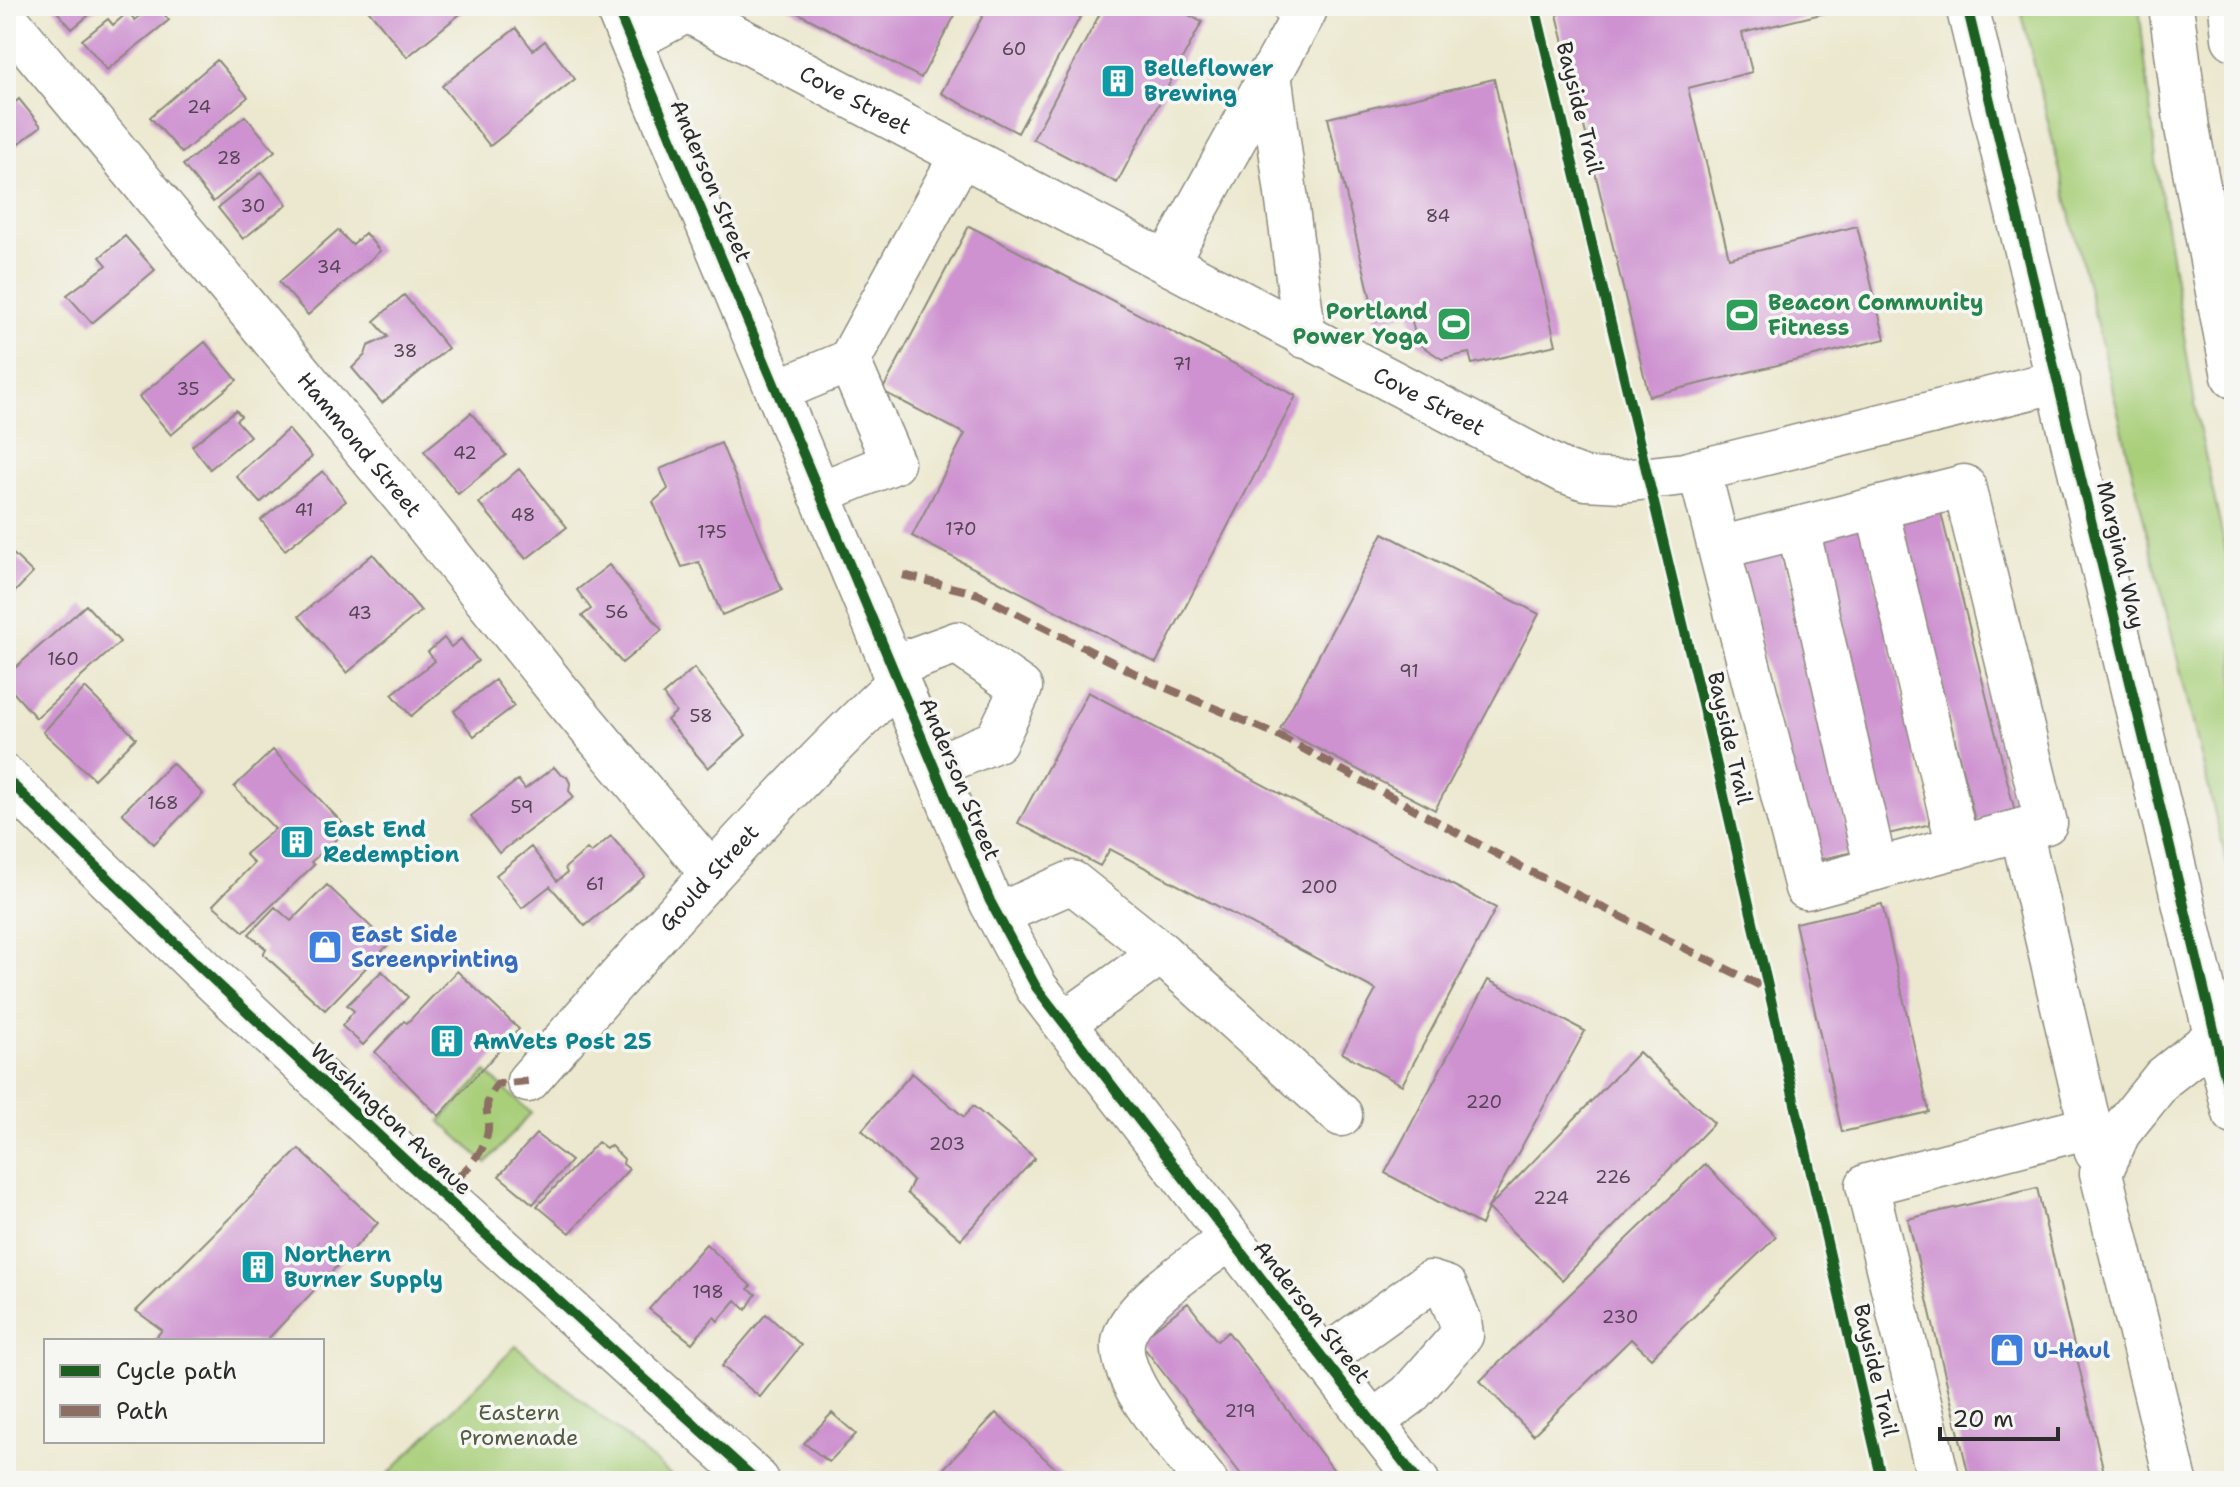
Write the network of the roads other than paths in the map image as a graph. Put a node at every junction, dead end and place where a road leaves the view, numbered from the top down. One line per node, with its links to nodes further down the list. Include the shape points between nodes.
1 (1293, 6): 9 (street, via 1305,12)
2 (1967, 6): 15 (street, Marginal Way)
3 (2171, 6): 14 (main road, via 2187,128)
4 (2231, 6): 8 (main road)
5 (688, 9): 7 (street, Cove Street); 10 (street, Cove Street)
6 (6, 18): 28 (street, Hammond Street)
7 (624, 23): 16 (street, Anderson Street)
8 (2234, 38)
9 (1270, 73): 11 (street); 12 (street)
10 (960, 157): 11 (street, Cove Street); 13 (street)
11 (1168, 261): 12 (street, Cove Street)
12 (1305, 337): 17 (street, Cove Street, via 1585,479 1648,479)
13 (849, 361): 16 (street); 18 (street, via 893,463)
14 (2234, 376)
15 (2059, 381): 17 (street, Cove Street); 32 (street, Marginal Way)
16 (777, 391): 18 (street, Anderson Street)
17 (1699, 470): 21 (street)
18 (819, 493): 22 (street, Anderson Street)
19 (1877, 509): 20 (street); 25 (street, via 1964,486 2046,823); 26 (street)
20 (1798, 528): 21 (street); 27 (street)
21 (1719, 548): 27 (street, via 1806,888)
22 (894, 674): 23 (street, Anderson Street); 23 (street, via 957,643 1021,688 996,741); 28 (street, Gould Street)
23 (933, 767): 29 (street, Anderson Street)
24 (6, 778): 41 (main road, Washington Avenue, via 441,1194)
25 (2021, 830): 26 (street); 36 (street)
26 (1958, 847): 27 (street)
27 (1876, 869)
28 (711, 873): 33 (street, Gould Street)
29 (997, 915): 30 (street, via 1072,882); 31 (street, Anderson Street, via 1036,987)
30 (1161, 953): 31 (street); 35 (street)
31 (1064, 1023): 38 (street, Anderson Street)
32 (2216, 1036): 34 (street, Marginal Way); 37 (street, via 2163,1078 2119,1133)
33 (528, 1081)
34 (2234, 1113)
35 (1341, 1115)
36 (2090, 1127): 37 (street); 44 (street, via 1867,1185)
37 (2101, 1173): 45 (street)
38 (1230, 1239): 39 (street, Anderson Street); 42 (street, via 1140,1311 1125,1332 1121,1350 1137,1391)
39 (1323, 1359): 40 (street, Anderson Street); 40 (street, via 1430,1282 1446,1287 1462,1335 1409,1395)
40 (1372, 1422): 43 (street, Anderson Street)
41 (757, 1481)
42 (1206, 1481)
43 (1418, 1481)
44 (1939, 1481)
45 (2176, 1481)

